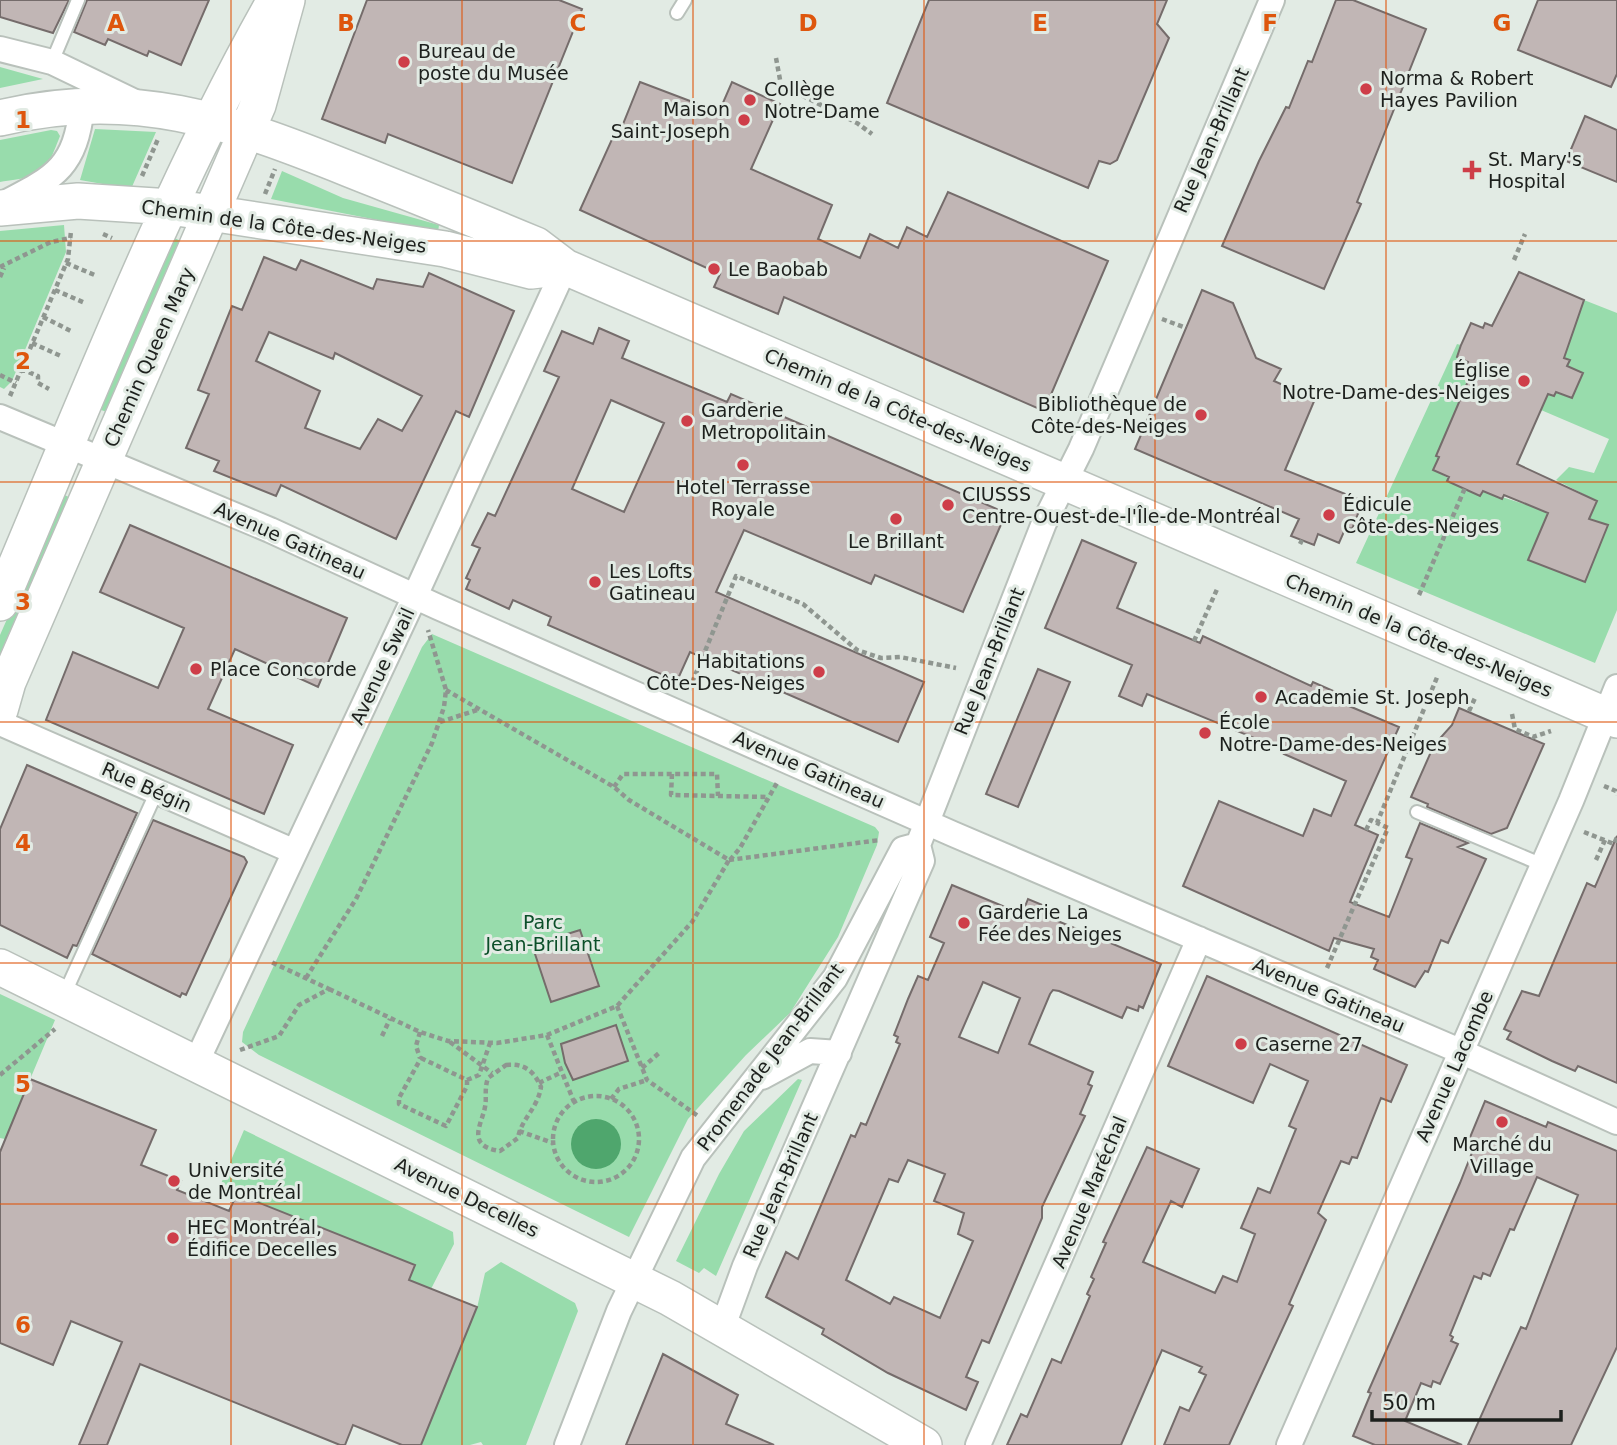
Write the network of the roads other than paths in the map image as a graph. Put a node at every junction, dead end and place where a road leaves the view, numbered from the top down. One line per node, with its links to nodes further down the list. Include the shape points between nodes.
1 (78, 0): 8 (lane)
2 (275, 0): 11 (street, Chemin Queen Mary)
3 (287, 0): 13 (street, Chemin Queen Mary, via 273,59)
4 (679, 0): 5 (lane, via 677,13)
5 (685, 0)
6 (1272, 0): 21 (street, Rue Jean-Brillant)
7 (0, 49): 8 (street, Chemin de la Côte-des-Neiges)
8 (52, 62): 12 (street, Chemin de la Côte-des-Neiges)
9 (82, 107): 10 (street, Chemin de la Côte-des-Neiges); 12 (street, Chemin de la Côte-des-Neiges); 14 (street, Chemin de la Côte-des-Neiges, via 77,139 61,169)
10 (0, 118)
11 (214, 119): 12 (street, Chemin de la Côte-des-Neiges); 13 (street, Chemin de la Côte-des-Neiges); 15 (street, Chemin Queen Mary)
12 (152, 121)
13 (247, 129): 16 (street, Chemin Queen Mary); 17 (street, Chemin de la Côte-des-Neiges, via 536,245)
14 (0, 206): 15 (street, Chemin de la Côte-des-Neiges, via 78,201)
15 (171, 207): 16 (street, Chemin de la Côte-des-Neiges); 19 (street, Chemin Queen Mary)
16 (213, 212): 17 (street, Chemin de la Côte-des-Neiges, via 445,249 531,271); 20 (street, Chemin Queen Mary)
17 (565, 267): 21 (street, Chemin de la Côte-des-Neiges); 22 (street, Avenue Swail)
18 (5, 406): 19 (street, Avenue Gatineau)
19 (68, 444): 20 (street, Avenue Gatineau); 23 (street, Chemin Queen Mary)
20 (104, 459): 22 (street, Avenue Gatineau); 25 (street, Chemin Queen Mary)
21 (1065, 482): 24 (street, Chemin de la Côte-des-Neiges); 29 (street, Rue Jean-Brillant, via 995,641)
22 (415, 596): 29 (street, Avenue Gatineau); 31 (street, Avenue Swail)
23 (0, 603)
24 (1613, 707): 32 (street, Avenue Lacombe)
25 (0, 710)
26 (0, 723): 27 (street, Rue Bégin)
27 (157, 791): 31 (street, Rue Bégin); 35 (lane)
28 (1417, 812): 32 (lane)
29 (927, 821): 30 (street, Rue Jean-Brillant); 33 (street, Avenue Gatineau)
30 (918, 845): 37 (street, Rue Jean-Brillant, via 922,860); 39 (street, Promenade Jean-Brillant, via 903,849 835,978)
31 (295, 852): 38 (street, Avenue Swail)
32 (1543, 865): 36 (street, Avenue Lacombe)
33 (1199, 939): 36 (street, Avenue Gatineau); 45 (street, Avenue Maréchal)
34 (0, 967): 35 (street, Avenue Decelles)
35 (59, 1013): 38 (street, Avenue Decelles)
36 (1461, 1051): 40 (street, Avenue Gatineau); 46 (street, Avenue Lacombe)
37 (838, 1053): 39 (street, via 810,1051); 42 (street, Rue Jean-Brillant)
38 (195, 1063): 41 (street, Avenue Decelles)
39 (752, 1083): 41 (street, Promenade Jean-Brillant, via 693,1158)
40 (1617, 1122)
41 (634, 1280): 42 (street, Avenue Decelles); 43 (street)
42 (723, 1326): 44 (street, Avenue Decelles)
43 (567, 1445)
44 (924, 1445)
45 (978, 1445)
46 (1289, 1445)

